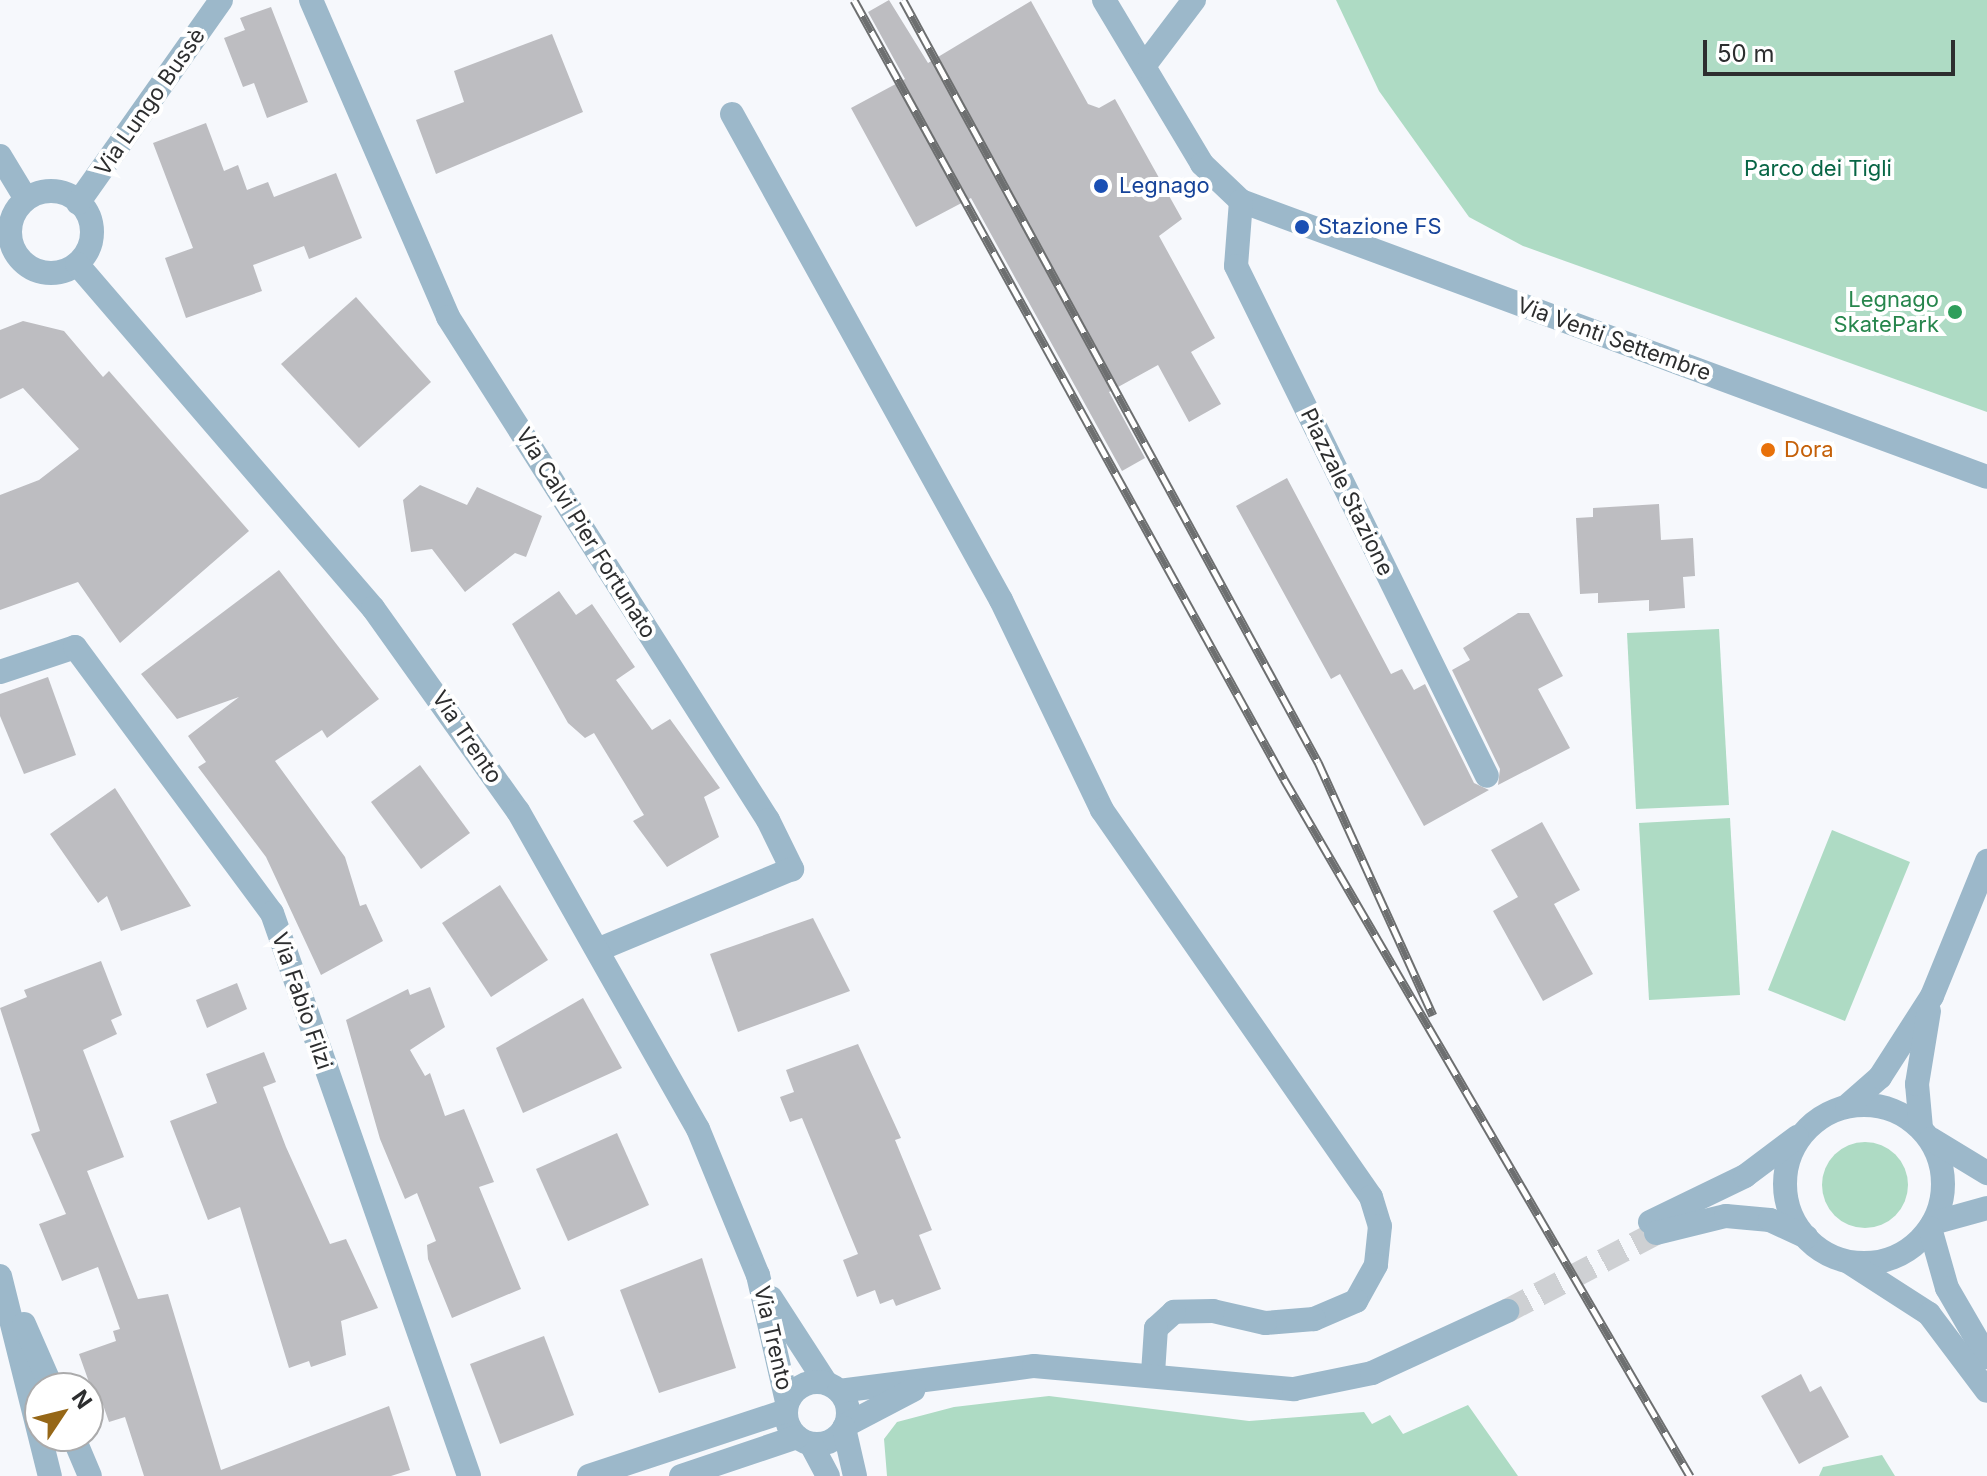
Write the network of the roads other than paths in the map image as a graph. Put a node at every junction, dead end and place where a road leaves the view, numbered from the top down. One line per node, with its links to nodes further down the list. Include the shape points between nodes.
1 (221, 0): 10 (street, Via Lungo Bussè)
2 (311, 0): 17 (street, Via Calvi Pier Fortunato, via 448,317 768,820 792,869)
3 (1104, 0): 5 (street)
4 (1194, 0): 5 (street)
5 (1144, 66): 9 (street, via 1202,164)
6 (732, 114): 33 (street, via 1001,600 1102,810 1371,1197 1380,1226 1376,1265 1356,1301 1314,1319 1265,1323 1213,1311 1174,1312 1156,1328)
7 (0, 156): 8 (street)
8 (26, 199): 10 (street, via 59,192); 11 (street, via 10,231)
9 (1241, 201): 13 (street, Via Venti Settembre); 15 (street, Piazzale Stazione, via 1236,266)
10 (78, 203): 12 (street, via 92,234)
11 (9, 263): 12 (street, via 42,273)
12 (77, 264): 17 (street, Via Trento, via 282,496 445,701)
13 (1987, 477)
14 (0, 672): 44 (street, Via Fabio Filzi, via 75,647 272,913)
15 (1487, 776)
16 (1987, 861): 18 (street)
17 (600, 949): 28 (street, Via Trento, via 698,1129)
18 (1932, 996): 19 (street, via 1880,1077); 21 (street, via 1917,1084)
19 (1847, 1106): 20 (street); 21 (street, via 1893,1110)
20 (1808, 1128): 25 (street, via 1790,1155 1785,1188); 25 (street, via 1745,1176 1653,1228 1726,1216 1770,1220)
21 (1924, 1132): 22 (street); 24 (street, via 1944,1181)
22 (1987, 1173)
23 (1987, 1208): 24 (street)
24 (1932, 1225): 26 (street, via 1895,1257); 31 (street, via 1947,1288)
25 (1806, 1237): 26 (street)
26 (1848, 1261): 36 (street, via 1929,1314)
27 (0, 1268): 32 (street)
28 (758, 1275): 35 (street, Via Trento); 37 (street, Via Trento)
29 (0, 1276): 42 (street)
30 (1507, 1311): 33 (street, via 1372,1373 1332,1383 1294,1389)
31 (1987, 1357)
32 (45, 1372)
33 (1153, 1373): 34 (street, via 1034,1366)
34 (922, 1385): 35 (street); 38 (street)
35 (833, 1387): 37 (street, via 803,1384); 38 (street)
36 (1987, 1391)
37 (786, 1406): 39 (street); 41 (street)
38 (845, 1427): 39 (street, via 831,1441); 48 (street)
39 (804, 1441): 46 (street); 47 (street)
40 (80, 1452): 43 (street)
41 (639, 1469): 45 (street)
42 (50, 1476)
43 (90, 1476)
44 (469, 1476)
45 (589, 1476)
46 (681, 1476)
47 (828, 1476)
48 (855, 1476)

